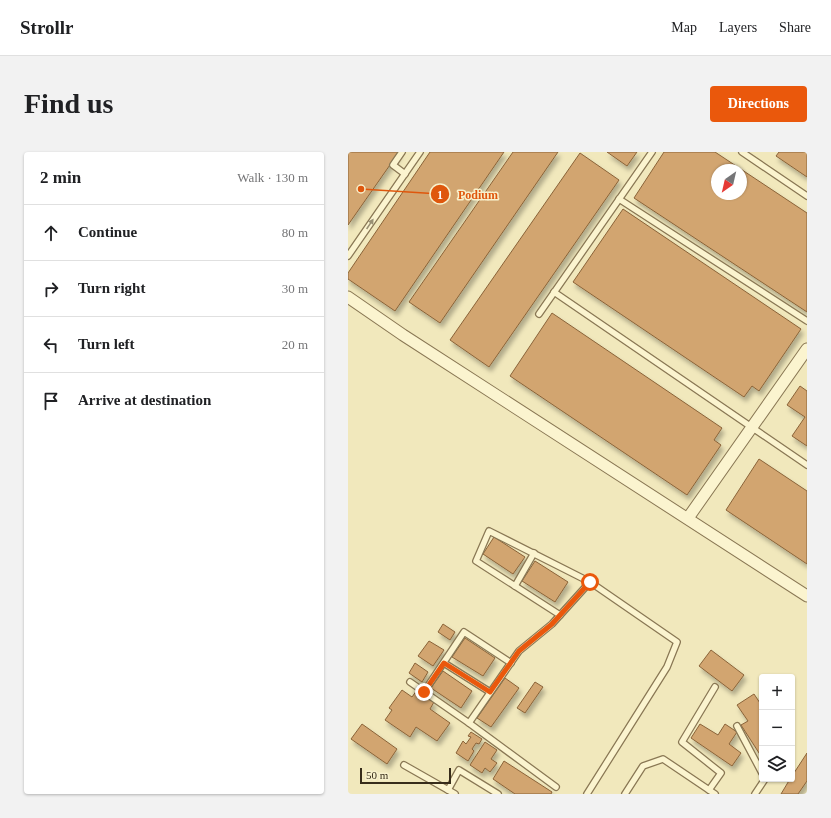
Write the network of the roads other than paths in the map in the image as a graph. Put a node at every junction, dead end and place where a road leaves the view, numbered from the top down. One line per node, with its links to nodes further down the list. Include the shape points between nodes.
1 (402, 152): 5 (lane, via 393,165)
2 (420, 152): 5 (lane)
3 (652, 152): 7 (lane)
4 (742, 152): 6 (lane)
5 (405, 174): 8 (lane, one-way to 5)
6 (807, 196)
7 (620, 199): 10 (lane); 13 (lane)
8 (350, 250): 9 (lane)
9 (348, 256)
10 (554, 292): 12 (lane); 15 (lane)
11 (348, 297): 17 (street, via 416,344)
12 (539, 314)
13 (807, 321)
14 (807, 349): 15 (street)
15 (752, 427): 16 (lane); 17 (street)
16 (807, 465)
17 (688, 518): 21 (street)
18 (534, 553): 19 (lane); 20 (lane); 20 (lane, via 489,531 476,562)
19 (590, 582): 22 (lane); 39 (lane, via 677,642 667,667)
20 (515, 586): 22 (lane)
21 (807, 596)
22 (560, 615): 24 (lane, via 519,651)
23 (444, 663): 24 (lane, via 464,632); 27 (lane); 28 (lane)
24 (511, 663): 28 (lane)
25 (410, 682): 27 (lane)
26 (714, 687): 36 (lane, via 682,742 721,773)
27 (424, 692): 29 (lane)
28 (490, 692): 29 (lane)
29 (469, 723): 34 (lane)
30 (737, 726): 32 (lane)
31 (404, 764): 35 (lane)
32 (759, 767)
33 (763, 782): 42 (lane)
34 (556, 787)
35 (448, 790): 37 (lane); 38 (lane, via 459,770)
36 (709, 790): 40 (lane, via 663,758 643,766); 41 (lane)
37 (455, 794)
38 (498, 794)
39 (587, 794)
40 (624, 794)
41 (715, 794)
42 (755, 794)

